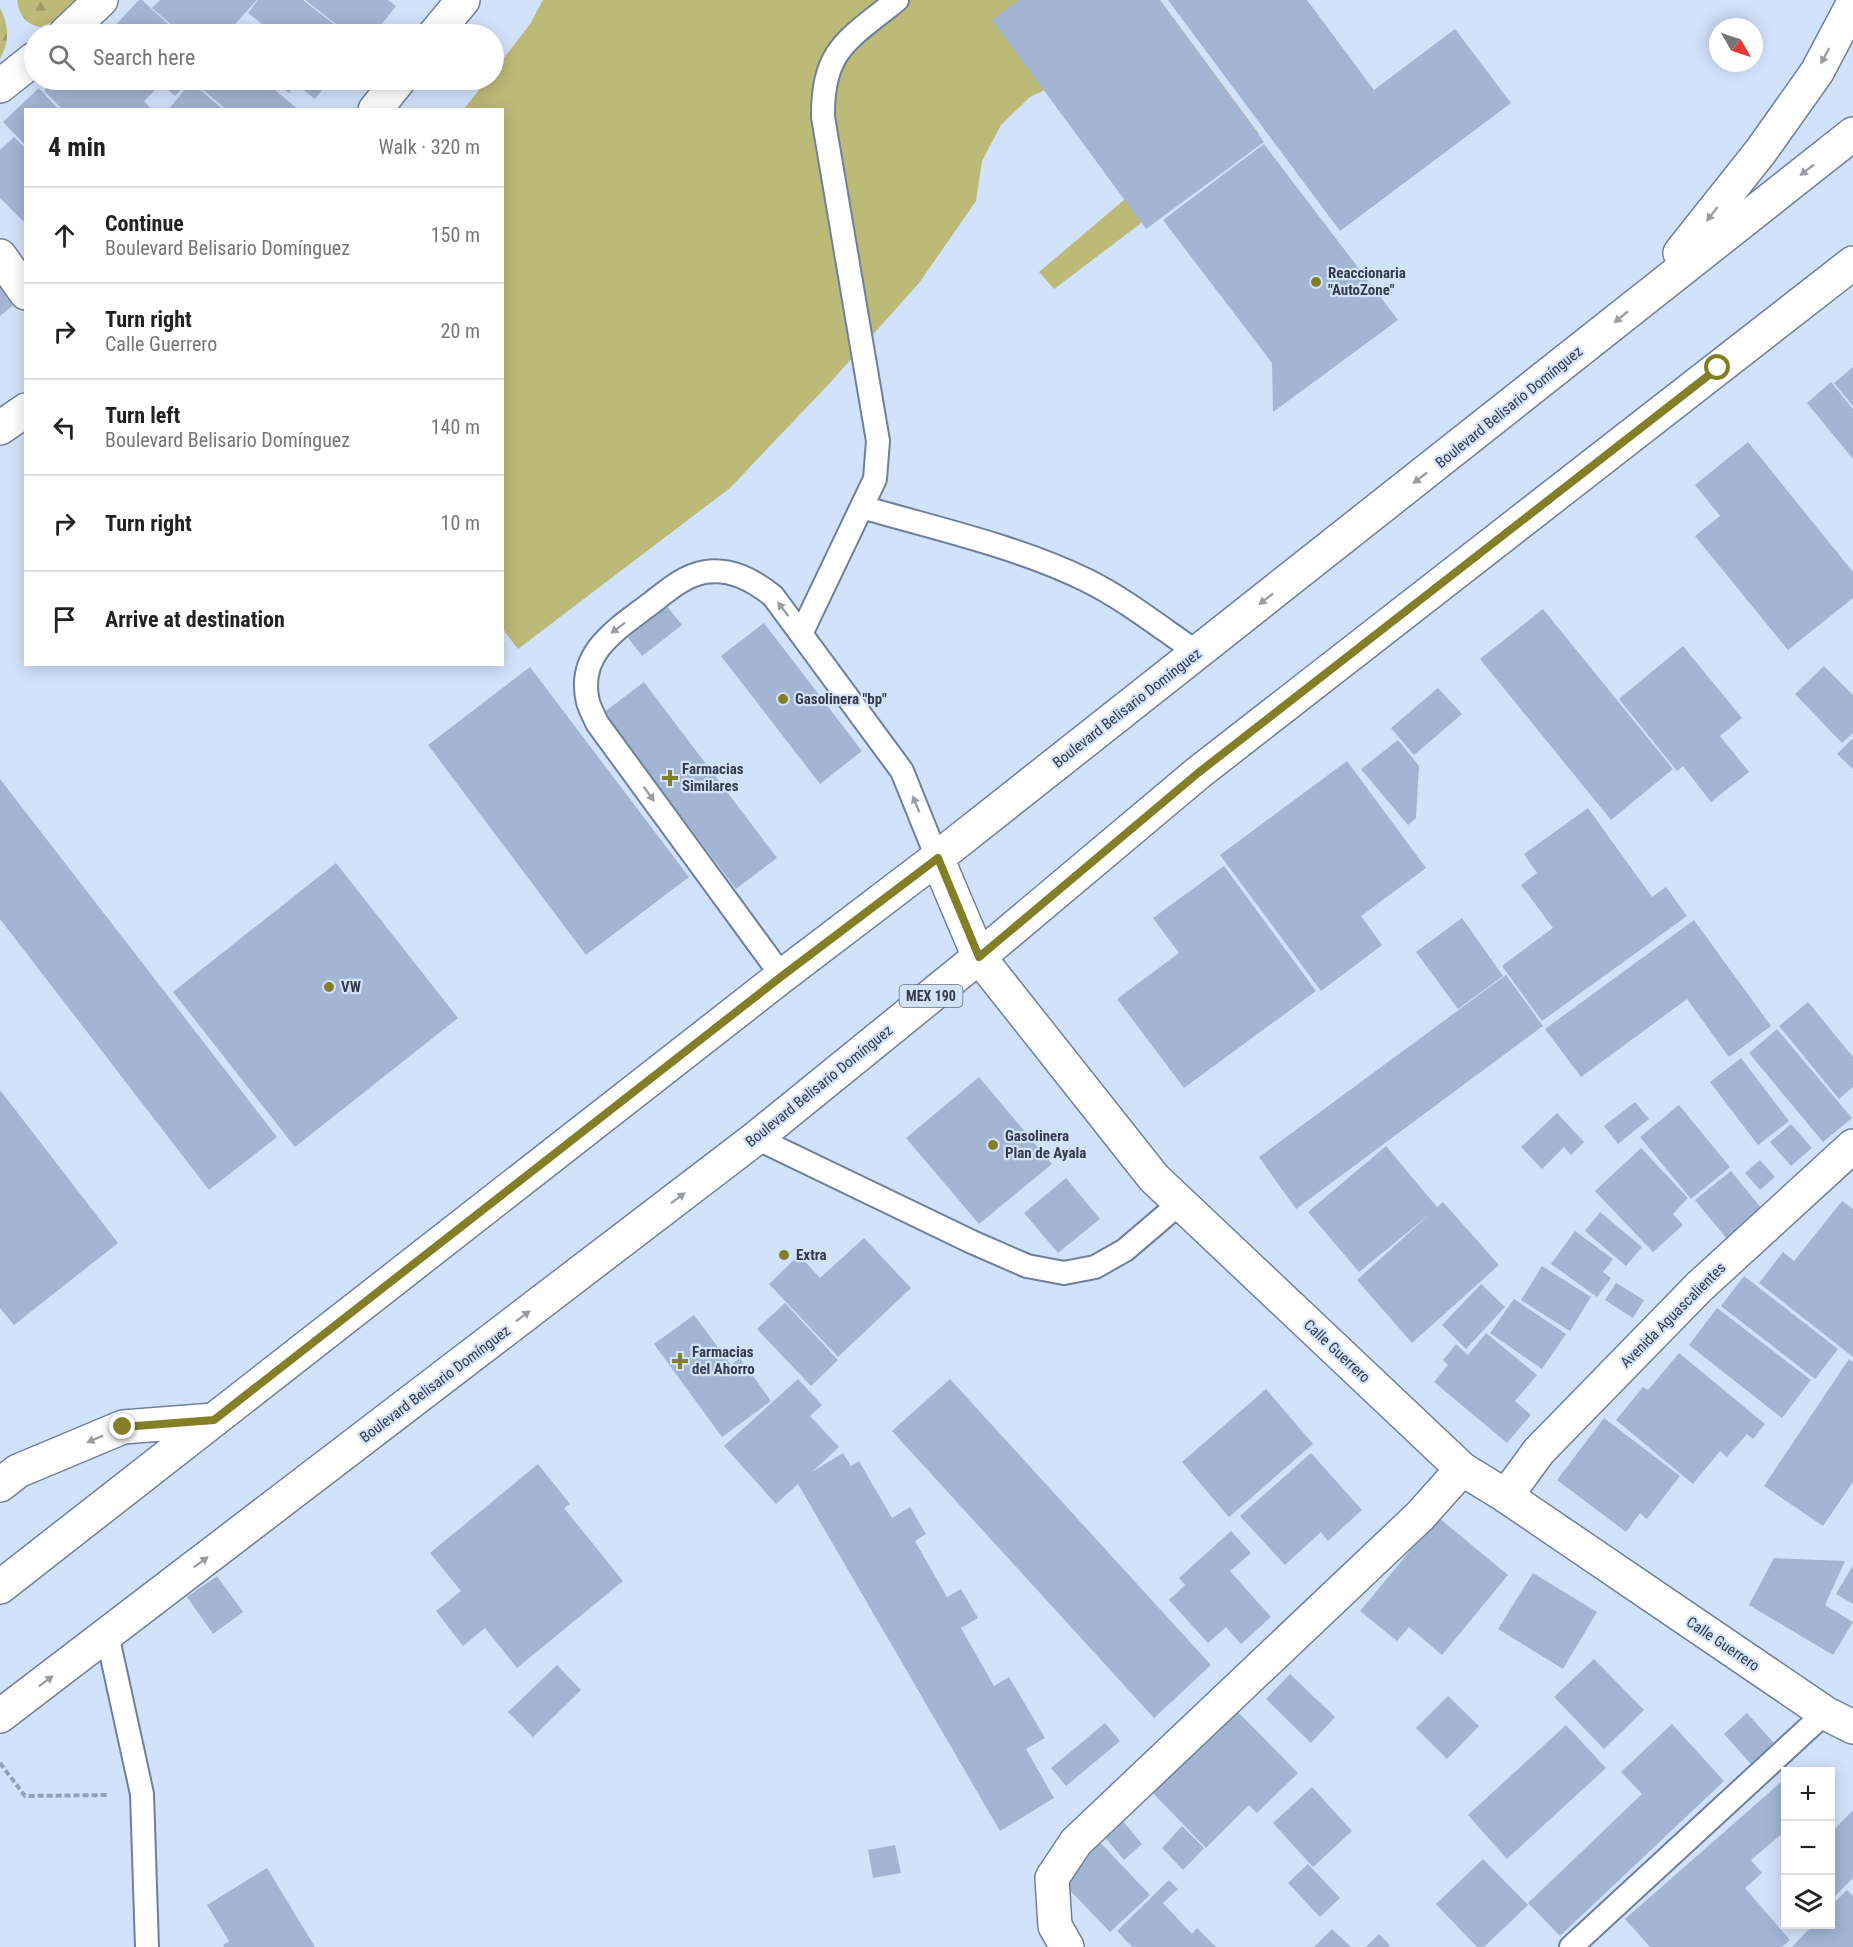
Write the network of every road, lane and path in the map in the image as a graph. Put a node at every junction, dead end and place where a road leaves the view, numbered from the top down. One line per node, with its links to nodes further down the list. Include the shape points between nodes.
1 (101, 0): 5 (main road)
2 (463, 0): 6 (main road)
3 (897, 0): 18 (lane, via 841,46 826,75 822,94 878,441 875,479)
4 (1853, 4): 15 (main road, one-way to 15, via 1817,72)
5 (76, 24)
6 (443, 24)
7 (24, 67): 8 (main road)
8 (0, 86)
9 (391, 90): 10 (main road)
10 (377, 108)
11 (1853, 134): 15 (main road, Boulevard Belisario Domínguez, one-way to 15)
12 (0, 256): 14 (main road)
13 (1853, 263): 22 (main road, Boulevard Belisario Domínguez / MEX 190, via 1198,773)
14 (24, 290)
15 (1647, 296): 20 (main road, Boulevard Belisario Domínguez, one-way to 20)
16 (24, 411): 17 (main road)
17 (0, 428)
18 (862, 507): 19 (lane); 20 (lane, via 1046,563 1087,581)
19 (801, 634): 21 (lane, one-way to 19, via 902,771); 23 (lane, one-way to 23, via 773,596 753,581 731,573 706,572 683,579 606,638 593,656 587,679 588,702 597,723)
20 (1198, 653): 21 (main road, Boulevard Belisario Domínguez)
21 (938, 858): 22 (main road, Calle Guerrero); 23 (main road, Boulevard Belisario Domínguez)
22 (979, 957): 24 (main road, Boulevard Belisario Domínguez / MEX 190); 26 (main road, Calle Guerrero, via 1154,1178)
23 (782, 976): 27 (main road, Boulevard Belisario Domínguez)
24 (756, 1138): 26 (lane, via 972,1242 1027,1266 1064,1274 1095,1267 1125,1250); 32 (main road, Boulevard Belisario Domínguez / MEX 190, one-way to 24)
25 (1853, 1146): 30 (main road, Avenida Aguascalientes, via 1691,1295 1539,1451)
26 (1180, 1203): 28 (main road, Calle Guerrero)
27 (214, 1420): 29 (main road, one-way to 29, via 123,1427 18,1471); 31 (main road, Boulevard Belisario Domínguez)
28 (1462, 1469): 30 (main road, Calle Guerrero); 38 (main road, via 1420,1516 1076,1842 1052,1878 1055,1926)
29 (0, 1485)
30 (1506, 1496): 34 (main road, Calle Guerrero)
31 (0, 1587)
32 (107, 1634): 33 (main road, Boulevard Belisario Domínguez / MEX 190, one-way to 32); 36 (lane)
33 (0, 1716)
34 (1839, 1720): 39 (lane)
35 (0, 1763): 36 (path, via 25,1796)
36 (142, 1794): 37 (lane)
37 (147, 1947)
38 (1067, 1947)
39 (1571, 1947)

